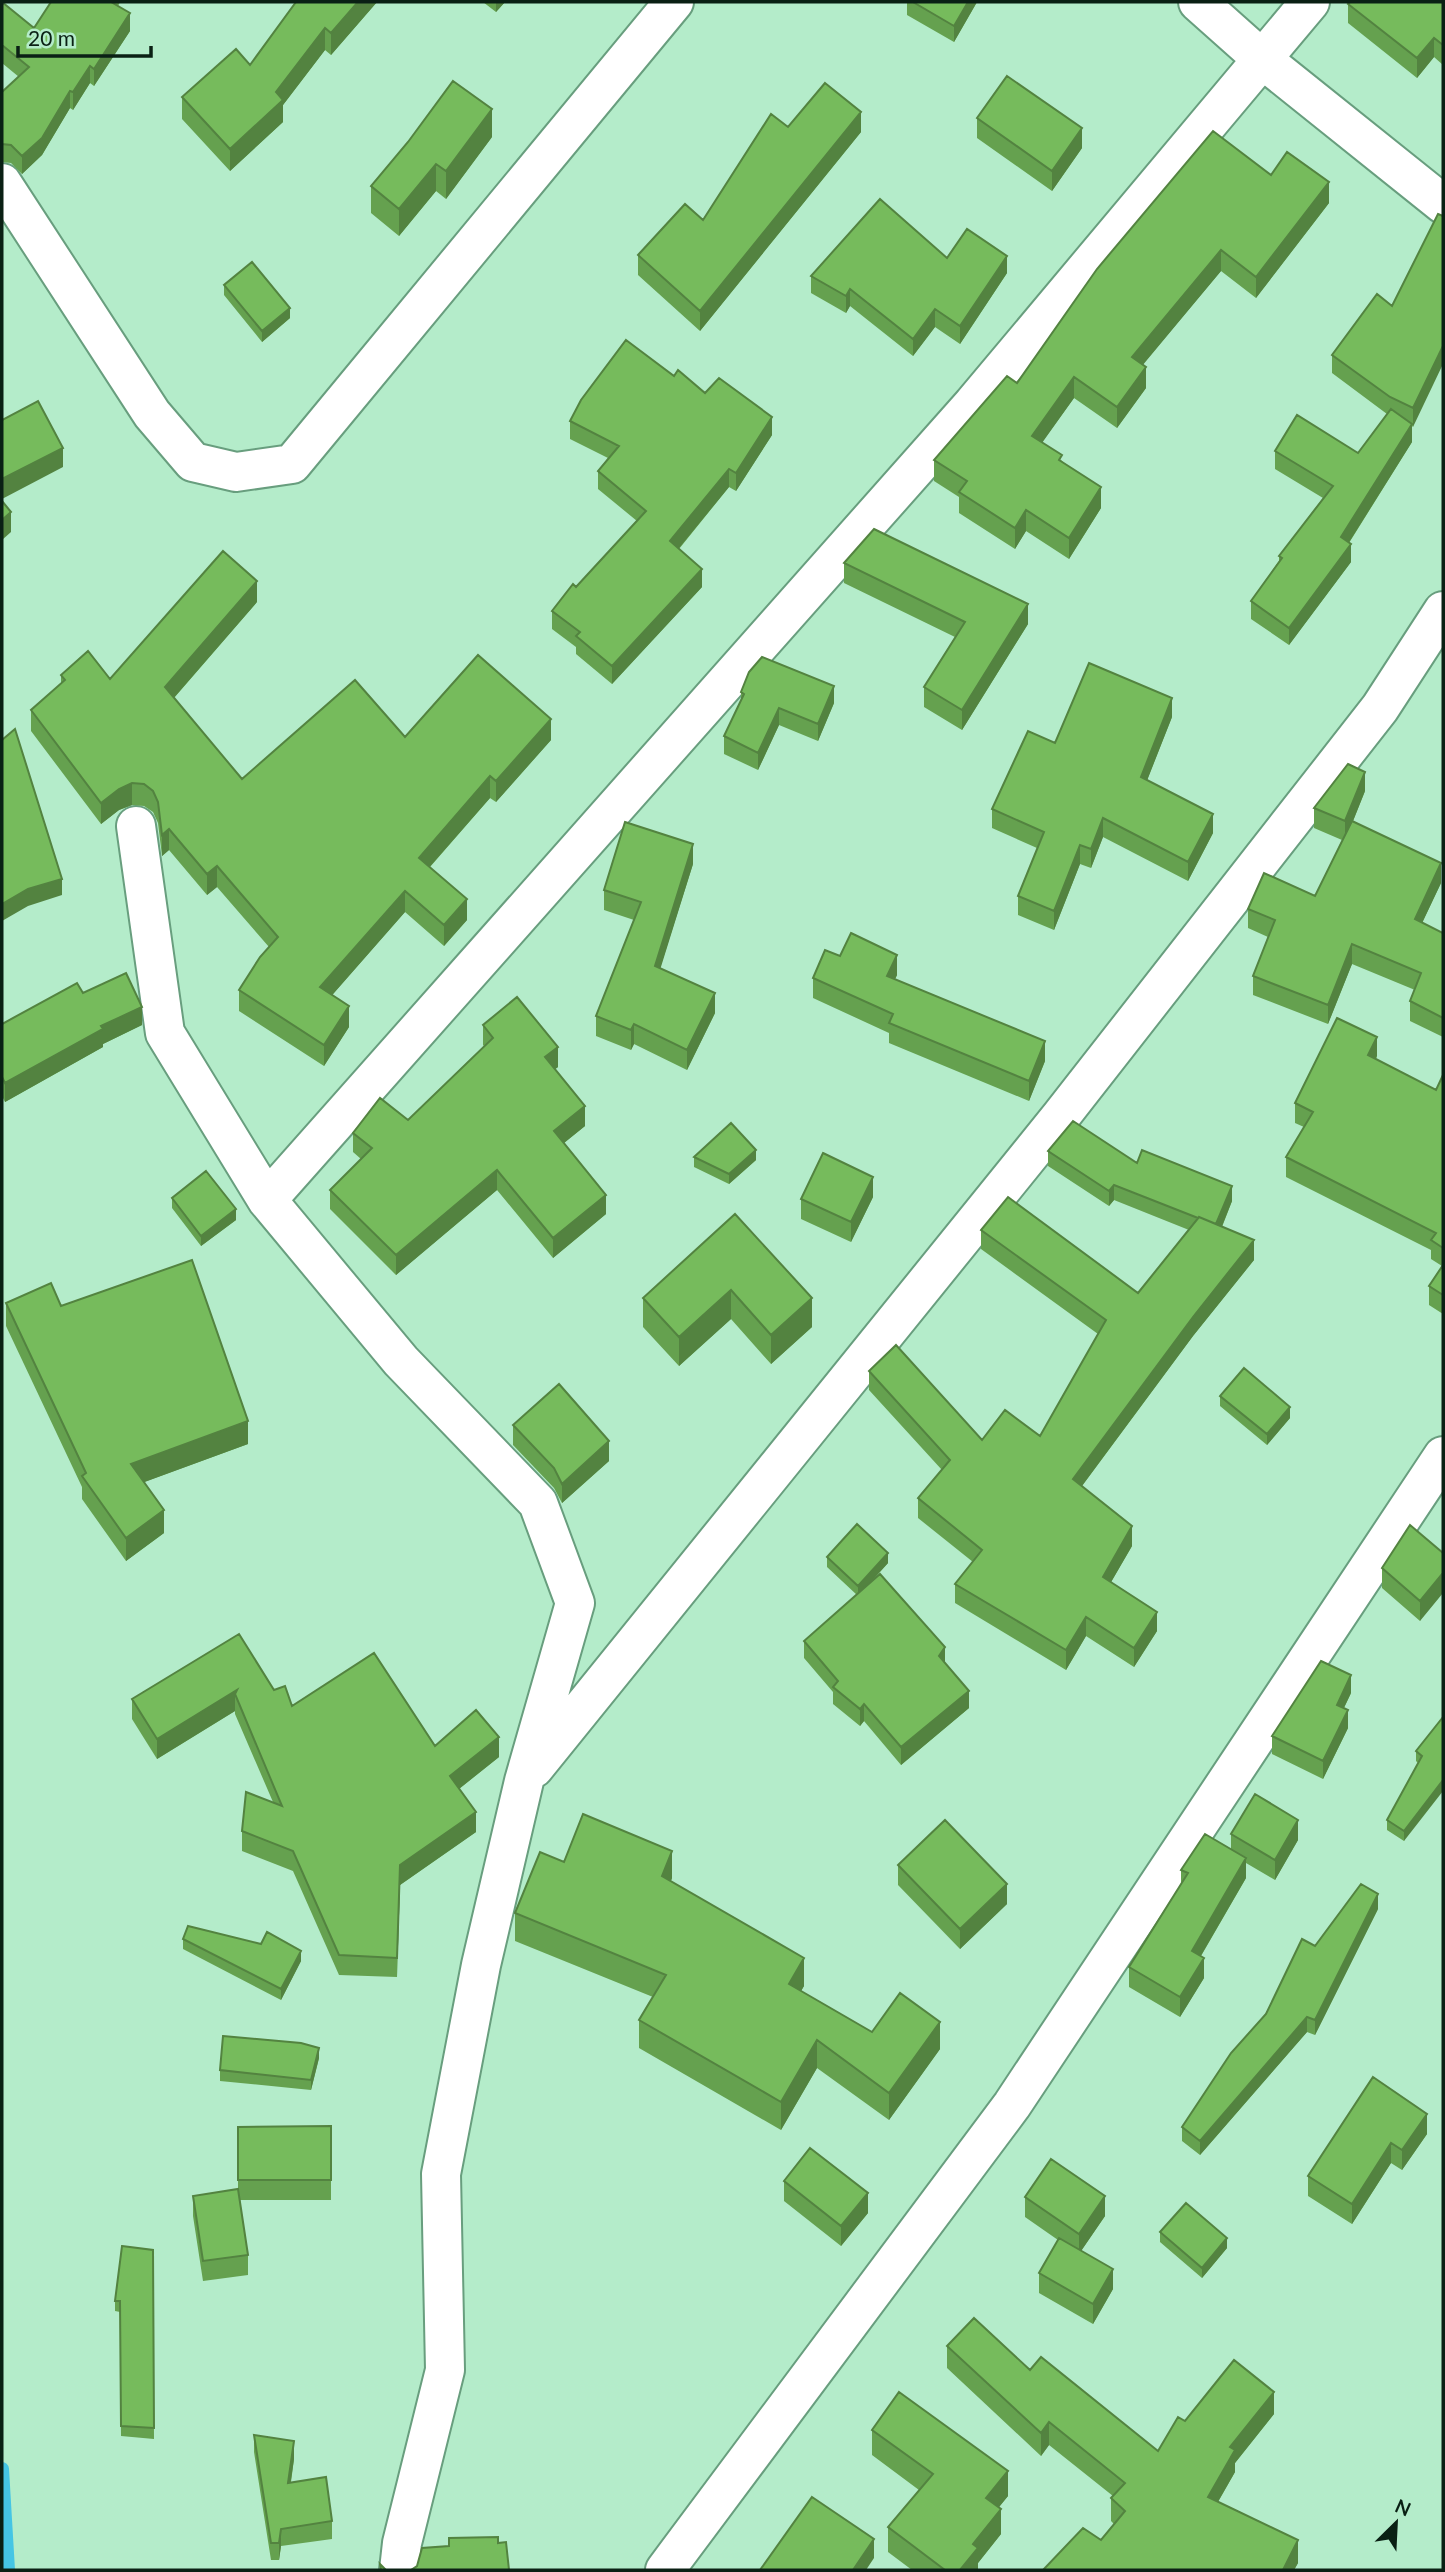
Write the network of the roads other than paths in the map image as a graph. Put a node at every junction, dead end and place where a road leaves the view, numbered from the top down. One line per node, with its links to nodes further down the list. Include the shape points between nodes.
1 (674, 2): 5 (street, via 292,464 236,472 193,462 152,414)
2 (1198, 2): 4 (street)
3 (1310, 2): 4 (street)
4 (1262, 59): 6 (street); 9 (street, via 973,404)
5 (2, 183)
6 (1443, 204)
7 (1443, 611): 11 (street, via 1380,708 1061,1116)
8 (136, 826): 9 (street, via 165,1033)
9 (267, 1200): 11 (street, via 401,1361 538,1503 575,1602)
10 (1443, 1456): 13 (street, via 1012,2105)
11 (524, 1781): 12 (street, via 481,1965 441,2174 445,2370)
12 (399, 2570)
13 (664, 2570)

